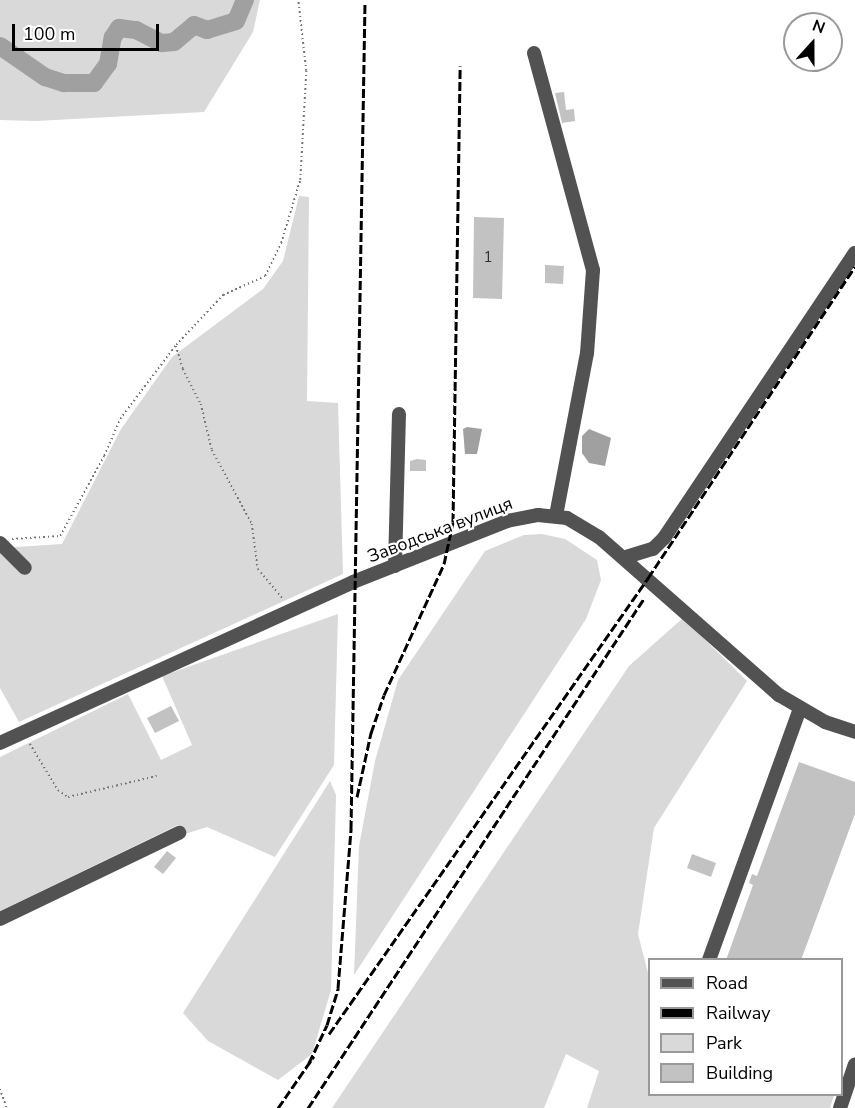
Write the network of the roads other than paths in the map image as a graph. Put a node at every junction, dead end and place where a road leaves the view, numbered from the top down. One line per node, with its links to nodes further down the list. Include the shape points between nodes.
1 (534, 53): 4 (street, via 593,270 584,376)
2 (855, 253): 6 (street, via 664,538 653,549)
3 (399, 414): 7 (street)
4 (556, 516): 6 (street, Заводська вулиця, via 582,526); 7 (street, Заводська вулиця, via 507,521)
5 (6, 541): 8 (street)
6 (626, 557): 9 (street, Заводська вулиця, via 758,678)
7 (395, 566): 11 (street, Заводська вулиця)
8 (25, 568)
9 (800, 709): 10 (street, Заводська вулиця); 14 (street)
10 (855, 732)
11 (0, 743)
12 (179, 833): 13 (street)
13 (0, 919)
14 (710, 958)
15 (855, 1064): 16 (street)
16 (840, 1108)

